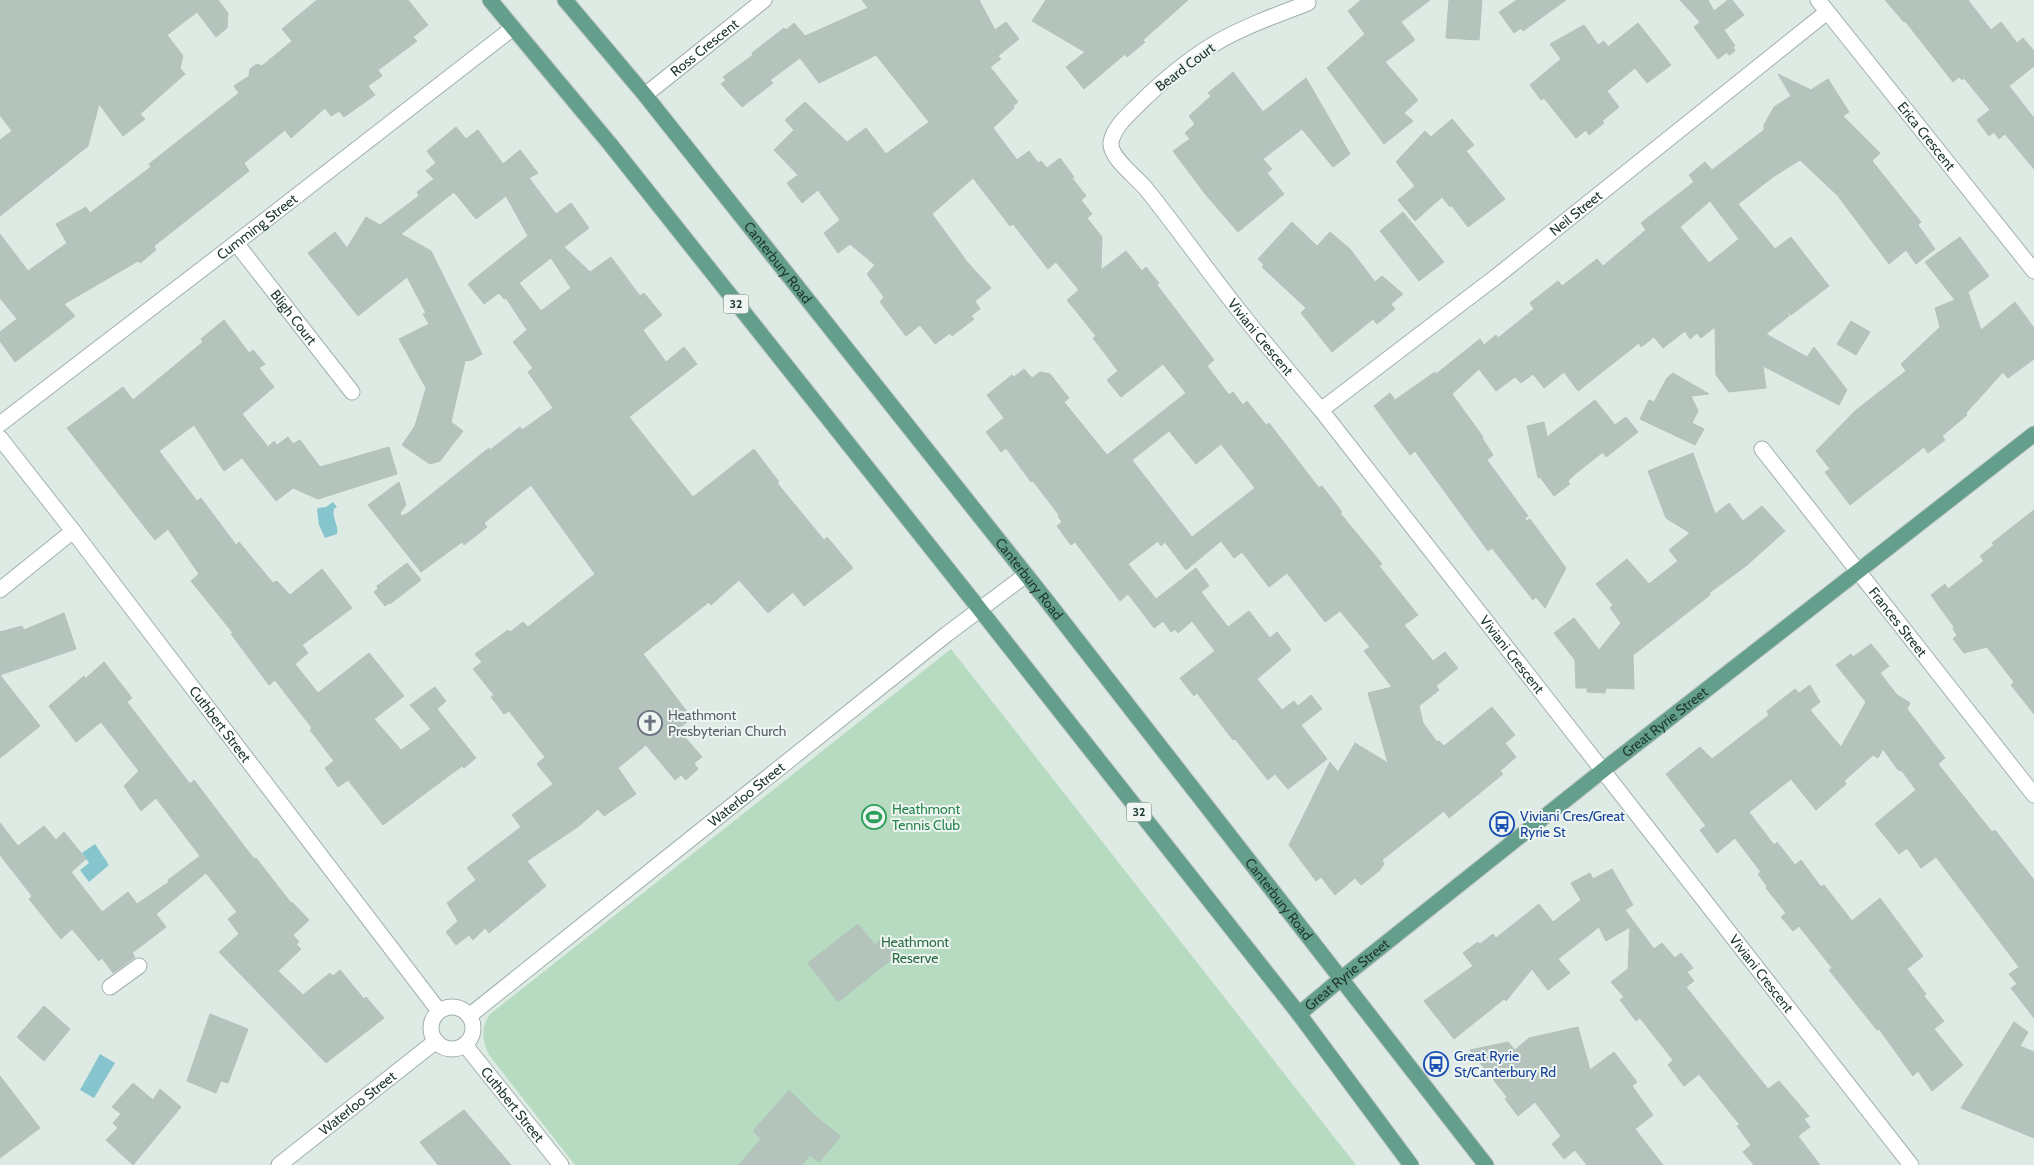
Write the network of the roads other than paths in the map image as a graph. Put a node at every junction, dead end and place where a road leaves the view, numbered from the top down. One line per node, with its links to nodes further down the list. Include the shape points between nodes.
1 (490, 0): 6 (main road, 32)
2 (565, 0): 7 (main road, Canterbury Road)
3 (764, 0): 7 (street, Ross Crescent)
4 (1308, 3): 8 (street, Beard Court, via 1239,31 1188,61 1122,121)
5 (1823, 6): 10 (street, Erica Crescent); 12 (street, Neil Street, via 1497,276)
6 (513, 28): 9 (street, Cumming Street); 21 (main road, 32, via 610,144)
7 (645, 95): 19 (main road, Canterbury Road)
8 (1111, 144): 12 (street, Viviani Crescent, via 1119,161 1145,187 1241,313)
9 (236, 243): 11 (street, Bligh Court); 13 (street, Cumming Street)
10 (2034, 271)
11 (352, 392)
12 (1321, 410): 22 (street, Viviani Crescent)
13 (0, 424)
14 (2034, 434): 18 (main road, Great Ryrie Street)
15 (0, 438): 17 (street, Cuthbert Street)
16 (1762, 449): 18 (street, Frances Street)
17 (73, 531): 20 (street); 27 (street, Cuthbert Street)
18 (1859, 572): 22 (main road, Great Ryrie Street); 23 (street, Frances Street)
19 (1026, 575): 21 (street, Waterloo Street); 25 (main road, Canterbury Road)
20 (0, 590)
21 (980, 610): 28 (main road, 32); 29 (street, Waterloo Street)
22 (1602, 771): 25 (main road, Great Ryrie Street); 38 (street, Viviani Crescent)
23 (2034, 795)
24 (139, 966): 26 (street)
25 (1342, 978): 28 (main road, Great Ryrie Street); 32 (main road, Canterbury Road)
26 (110, 987)
27 (439, 1011): 29 (street, via 455,1007 463,1009); 30 (street, via 431,1025)
28 (1299, 1014): 35 (main road, 32)
29 (469, 1016): 31 (street, via 473,1031)
30 (436, 1041): 31 (street, via 450,1048); 33 (street, Waterloo Street)
31 (465, 1045): 34 (street, Cuthbert Street)
32 (1465, 1136): 36 (main road); 37 (main road, Canterbury Road)
33 (278, 1165)
34 (561, 1165)
35 (1411, 1165)
36 (1477, 1165)
37 (1486, 1165)
38 (1911, 1165)

